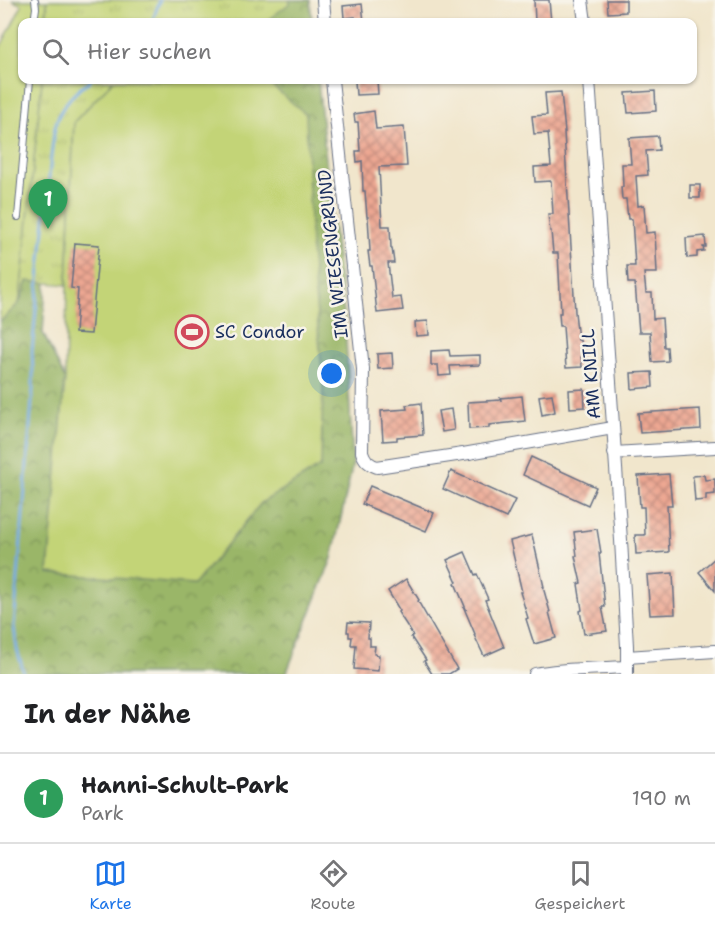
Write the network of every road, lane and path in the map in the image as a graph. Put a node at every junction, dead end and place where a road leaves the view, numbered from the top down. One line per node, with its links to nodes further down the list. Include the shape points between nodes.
1 (35, 0): 4 (lane)
2 (322, 0): 5 (street)
3 (582, 0): 6 (street)
4 (35, 18)
5 (324, 18)
6 (584, 18)
7 (30, 84): 10 (lane)
8 (332, 84): 11 (street, IM WIESENGRUND, via 363,369 365,459 377,467)
9 (589, 84): 11 (street, AM KNILL)
10 (18, 218)
11 (613, 428): 13 (street, AM KNILL)
12 (715, 447): 13 (street)
13 (614, 453): 15 (street, AM KNILL)
14 (715, 651): 15 (street)
15 (627, 666): 16 (street)
16 (535, 674)

